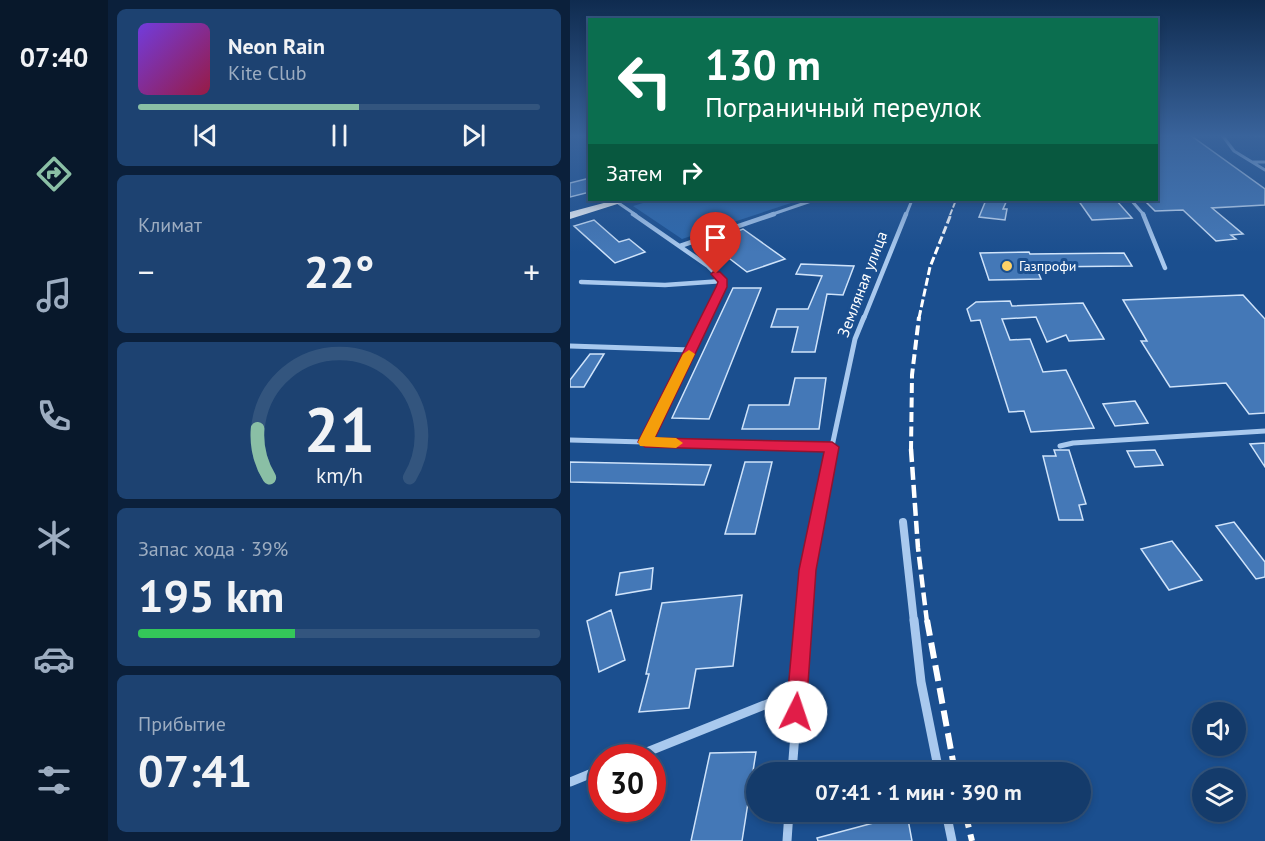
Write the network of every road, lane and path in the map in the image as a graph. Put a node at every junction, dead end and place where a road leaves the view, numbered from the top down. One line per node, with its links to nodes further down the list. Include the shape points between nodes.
1 (600, 201): 7 (highway)
2 (616, 201): 8 (highway)
3 (620, 201): 9 (street)
4 (811, 201): 9 (street)
5 (912, 201): 19 (street, Земляная улица, via 855,339)
6 (1132, 201): 10 (street, via 1146,217)
7 (570, 209)
8 (570, 216)
9 (680, 246): 11 (street)
10 (1165, 268)
11 (723, 281): 12 (street, via 665,285); 14 (street)
12 (581, 282)
13 (570, 346): 14 (street)
14 (691, 350): 17 (street)
15 (1265, 431): 18 (street)
16 (570, 440): 17 (street)
17 (645, 442): 19 (street)
18 (1060, 446)
19 (832, 447): 21 (street, Земляная улица, via 808,570)
20 (903, 522): 24 (street, via 921,682)
21 (797, 692): 22 (street); 23 (street, Земляная улица)
22 (666, 744)
23 (793, 762)
24 (937, 762)
25 (588, 775): 26 (street)
26 (570, 782)
27 (788, 822): 29 (street)
28 (948, 822): 30 (street)
29 (787, 841)
30 (952, 841)

